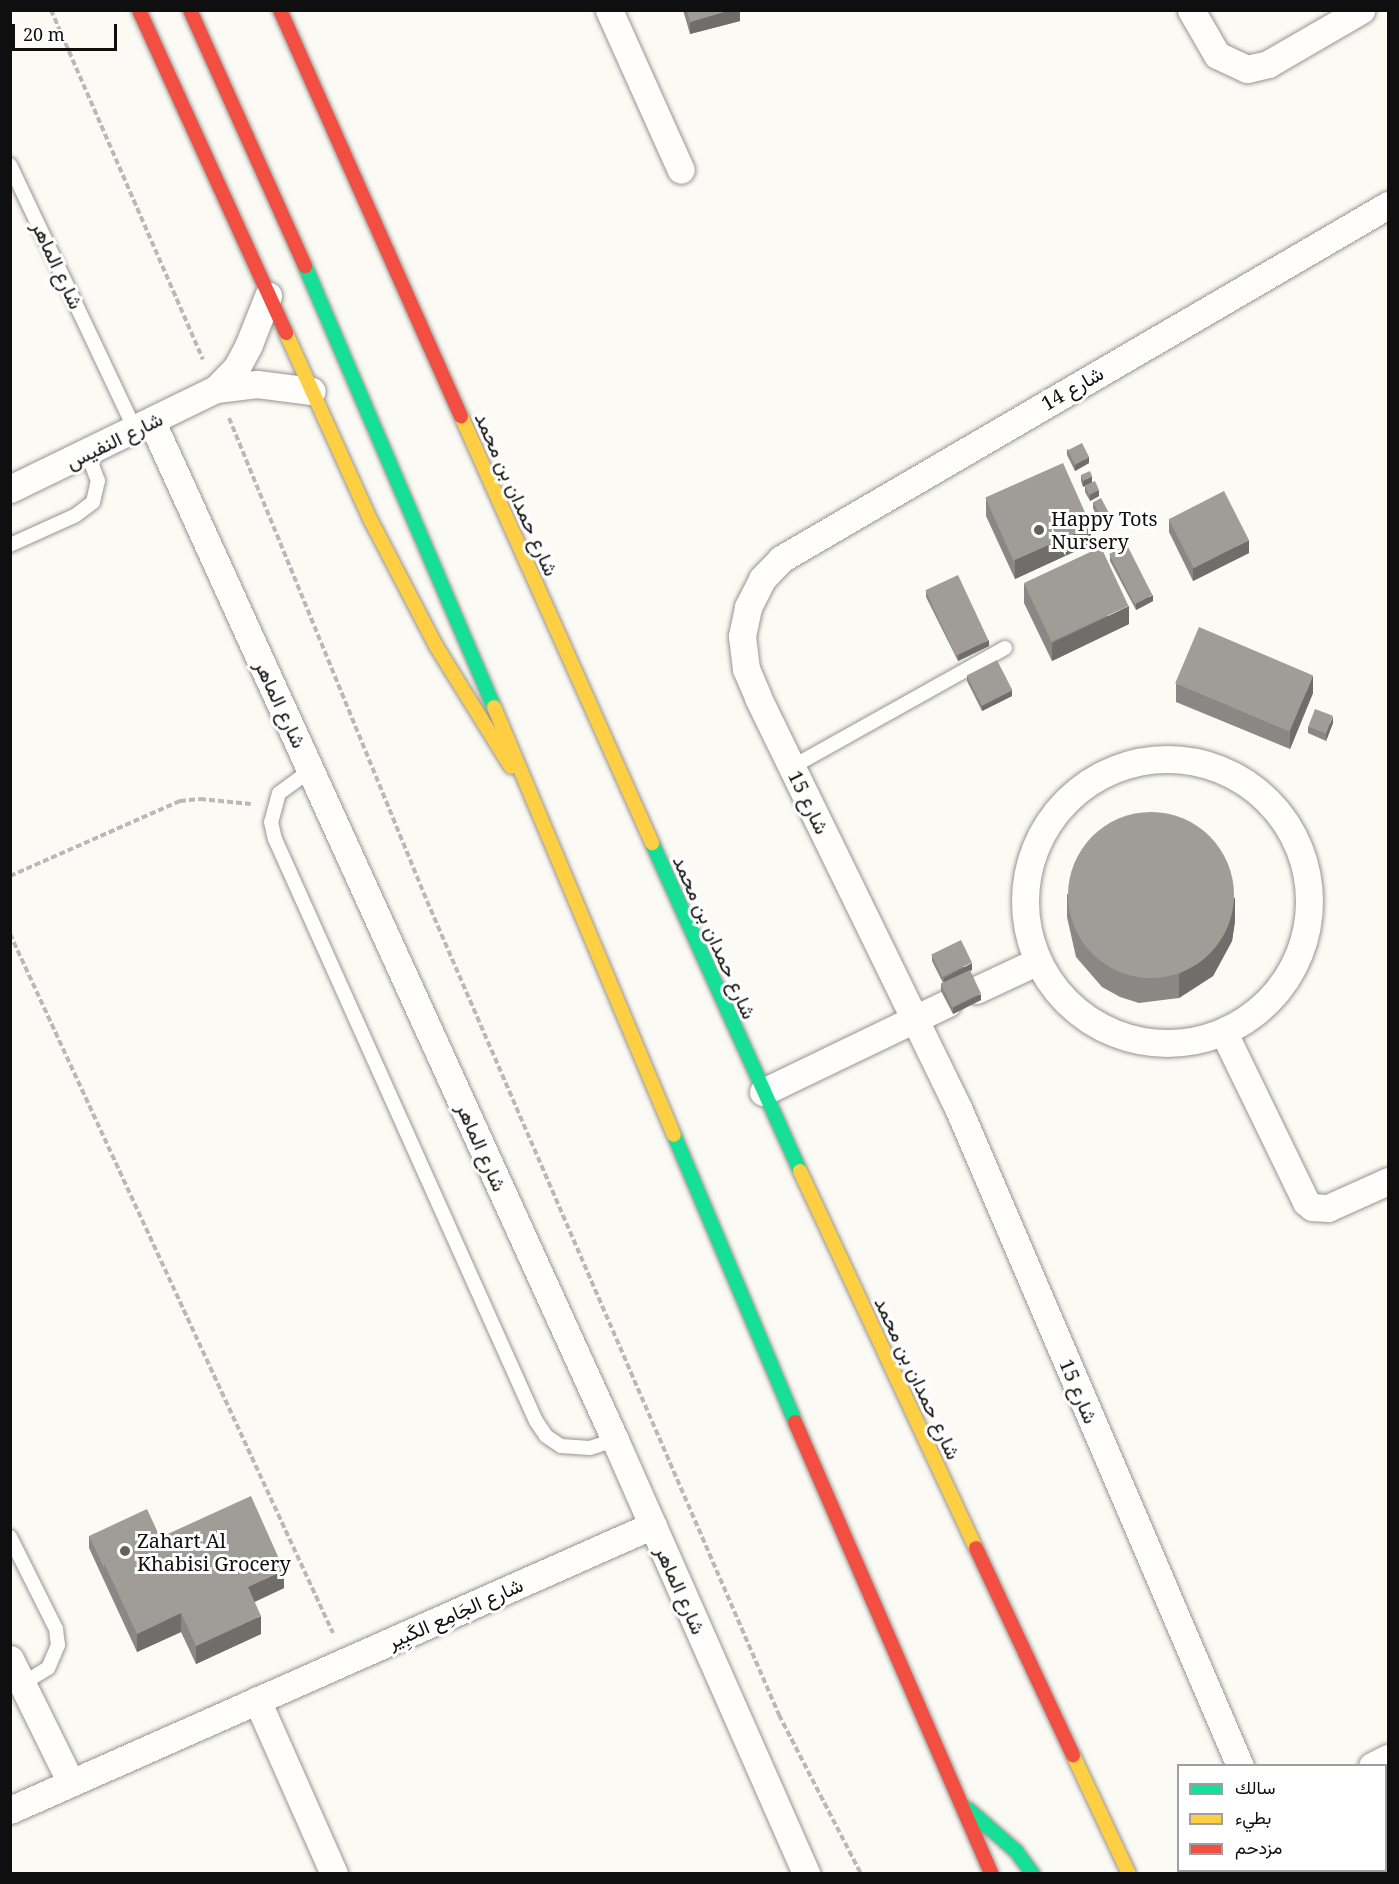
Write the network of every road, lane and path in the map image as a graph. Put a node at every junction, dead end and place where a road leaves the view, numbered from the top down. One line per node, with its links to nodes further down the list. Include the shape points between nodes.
1 (51, 10): 12 (path)
2 (139, 10): 11 (main road)
3 (190, 10): 23 (main road, via 358,383)
4 (279, 10): 31 (main road, شارع حمدان بن محمد)
5 (609, 10): 9 (street)
6 (1191, 10): 7 (street, via 1217,55 1247,69 1268,64)
7 (1360, 10)
8 (10, 165): 14 (lane, شارع الماهر)
9 (681, 170)
10 (1389, 205): 18 (street, شارع 14, via 805,543 781,559)
11 (268, 296): 12 (street, شارع النفيس, via 237,367); 13 (main road)
12 (216, 389): 13 (street, شارع النفيس, via 257,384); 14 (street, شارع النفيس); 46 (path, via 422,891 779,1715)
13 (312, 392): 23 (main road, via 371,521 436,646)
14 (144, 426): 15 (street, شارع النفيس); 21 (street, شارع الماهر)
15 (87, 453): 16 (street, شارع النفيس); 17 (lane, via 98,481 93,502 76,516)
16 (10, 489)
17 (10, 546)
18 (762, 579): 20 (street, شارع 15, via 748,607 742,636 746,669)
19 (1005, 648): 20 (lane)
20 (792, 767): 29 (street, شارع 15)
21 (311, 770): 22 (lane, via 289,782); 33 (street, شارع الماهر)
22 (273, 807): 24 (path, via 210,799 180,801); 33 (lane, via 275,839 536,1421 546,1436 568,1448 590,1448)
23 (539, 810): 42 (main road, via 832,1510)
24 (10, 876)
25 (10, 934): 37 (path)
26 (1038, 961): 27 (street); 30 (street, via 1070,1005 1117,1035 1171,1044); 30 (street, via 1025,906 1026,878 1042,834 1063,803 1108,771 1135,762 1191,760 1218,768 1243,780 1284,819 1307,870 1310,899 1300,953 1287,979 1270,1001)
27 (976, 990)
28 (948, 1003): 29 (street)
29 (915, 1018): 31 (street); 40 (street, شارع 15, via 998,1200)
30 (1224, 1033): 32 (street, via 1306,1202 1320,1209 1328,1208)
31 (763, 1092): 49 (main road, شارع حمدان بن محمد)
32 (1389, 1182)
33 (615, 1440): 34 (street, شارع الماهر)
34 (652, 1525): 37 (street, شارع الجَامِع الكَبِير); 45 (street, شارع الماهر)
35 (10, 1538): 38 (lane, via 56,1629 58,1645 48,1668)
36 (10, 1659): 38 (street)
37 (346, 1661): 39 (street, شارع الجَامِع الكَبِير)
38 (22, 1684): 41 (street)
39 (257, 1700): 41 (street, شارع الجَامِع الكَبِير); 44 (street)
40 (1239, 1764)
41 (71, 1783): 43 (street, شارع الجَامِع الكَبِير)
42 (962, 1804): 47 (main road); 48 (main road, via 1016,1851)
43 (10, 1810)
44 (334, 1874)
45 (806, 1874)
46 (861, 1874)
47 (992, 1874)
48 (1034, 1874)
49 (1129, 1874)

